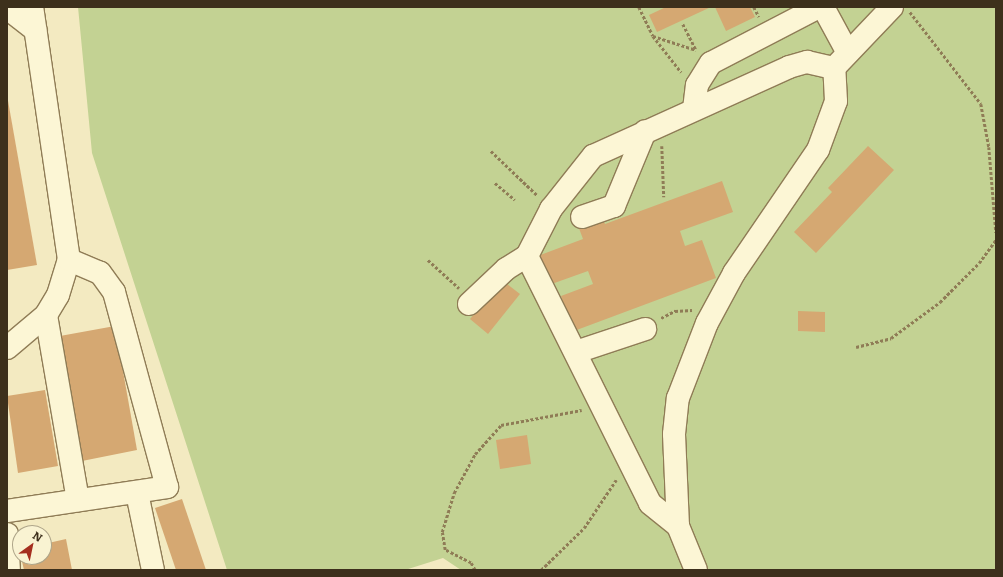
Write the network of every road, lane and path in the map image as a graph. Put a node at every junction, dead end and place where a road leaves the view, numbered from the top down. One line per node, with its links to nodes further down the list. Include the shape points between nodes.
1 (32, 7): 9 (lane)
2 (639, 7): 10 (path)
3 (820, 7): 12 (lane)
4 (824, 7): 11 (lane)
5 (892, 7): 11 (lane)
6 (906, 7): 21 (path, via 981,104 989,147)
7 (7, 8): 9 (lane)
8 (683, 24): 12 (path)
9 (35, 30): 24 (lane)
10 (653, 36): 12 (path); 12 (path, via 684,76)
11 (841, 60): 13 (lane, via 807,62); 29 (lane, via 836,101 818,150 734,273)
12 (701, 67): 13 (lane)
13 (694, 109): 14 (lane)
14 (653, 128): 17 (path); 19 (lane, via 593,156); 20 (lane, via 614,206)
15 (491, 151): 19 (path)
16 (495, 183): 18 (path)
17 (664, 197)
18 (515, 200)
19 (551, 209): 23 (lane)
20 (582, 217)
21 (996, 233)
22 (996, 240): 31 (path, via 940,302 891,338)
23 (527, 256): 27 (lane, via 506,269); 33 (lane)
24 (70, 260): 28 (lane, via 58,296); 36 (lane, via 100,273 114,292 167,487)
25 (428, 260): 26 (path)
26 (441, 272)
27 (469, 304)
28 (46, 315): 32 (lane); 37 (lane)
29 (707, 323): 30 (path, via 688,309 675,311); 39 (lane, via 678,398 675,417)
30 (645, 329): 33 (lane)
31 (856, 347)
32 (7, 348)
33 (576, 352): 34 (lane)
34 (600, 406): 35 (lane); 43 (path, via 501,425 475,454 454,493 442,532 445,550 471,563)
35 (628, 460): 39 (lane, via 650,503); 44 (path, via 584,528)
36 (137, 493): 37 (lane); 42 (lane)
37 (78, 500): 38 (lane)
38 (7, 511)
39 (678, 526): 45 (lane)
40 (7, 534): 41 (lane)
41 (9, 570)
42 (153, 570)
43 (475, 570)
44 (541, 570)
45 (696, 570)

